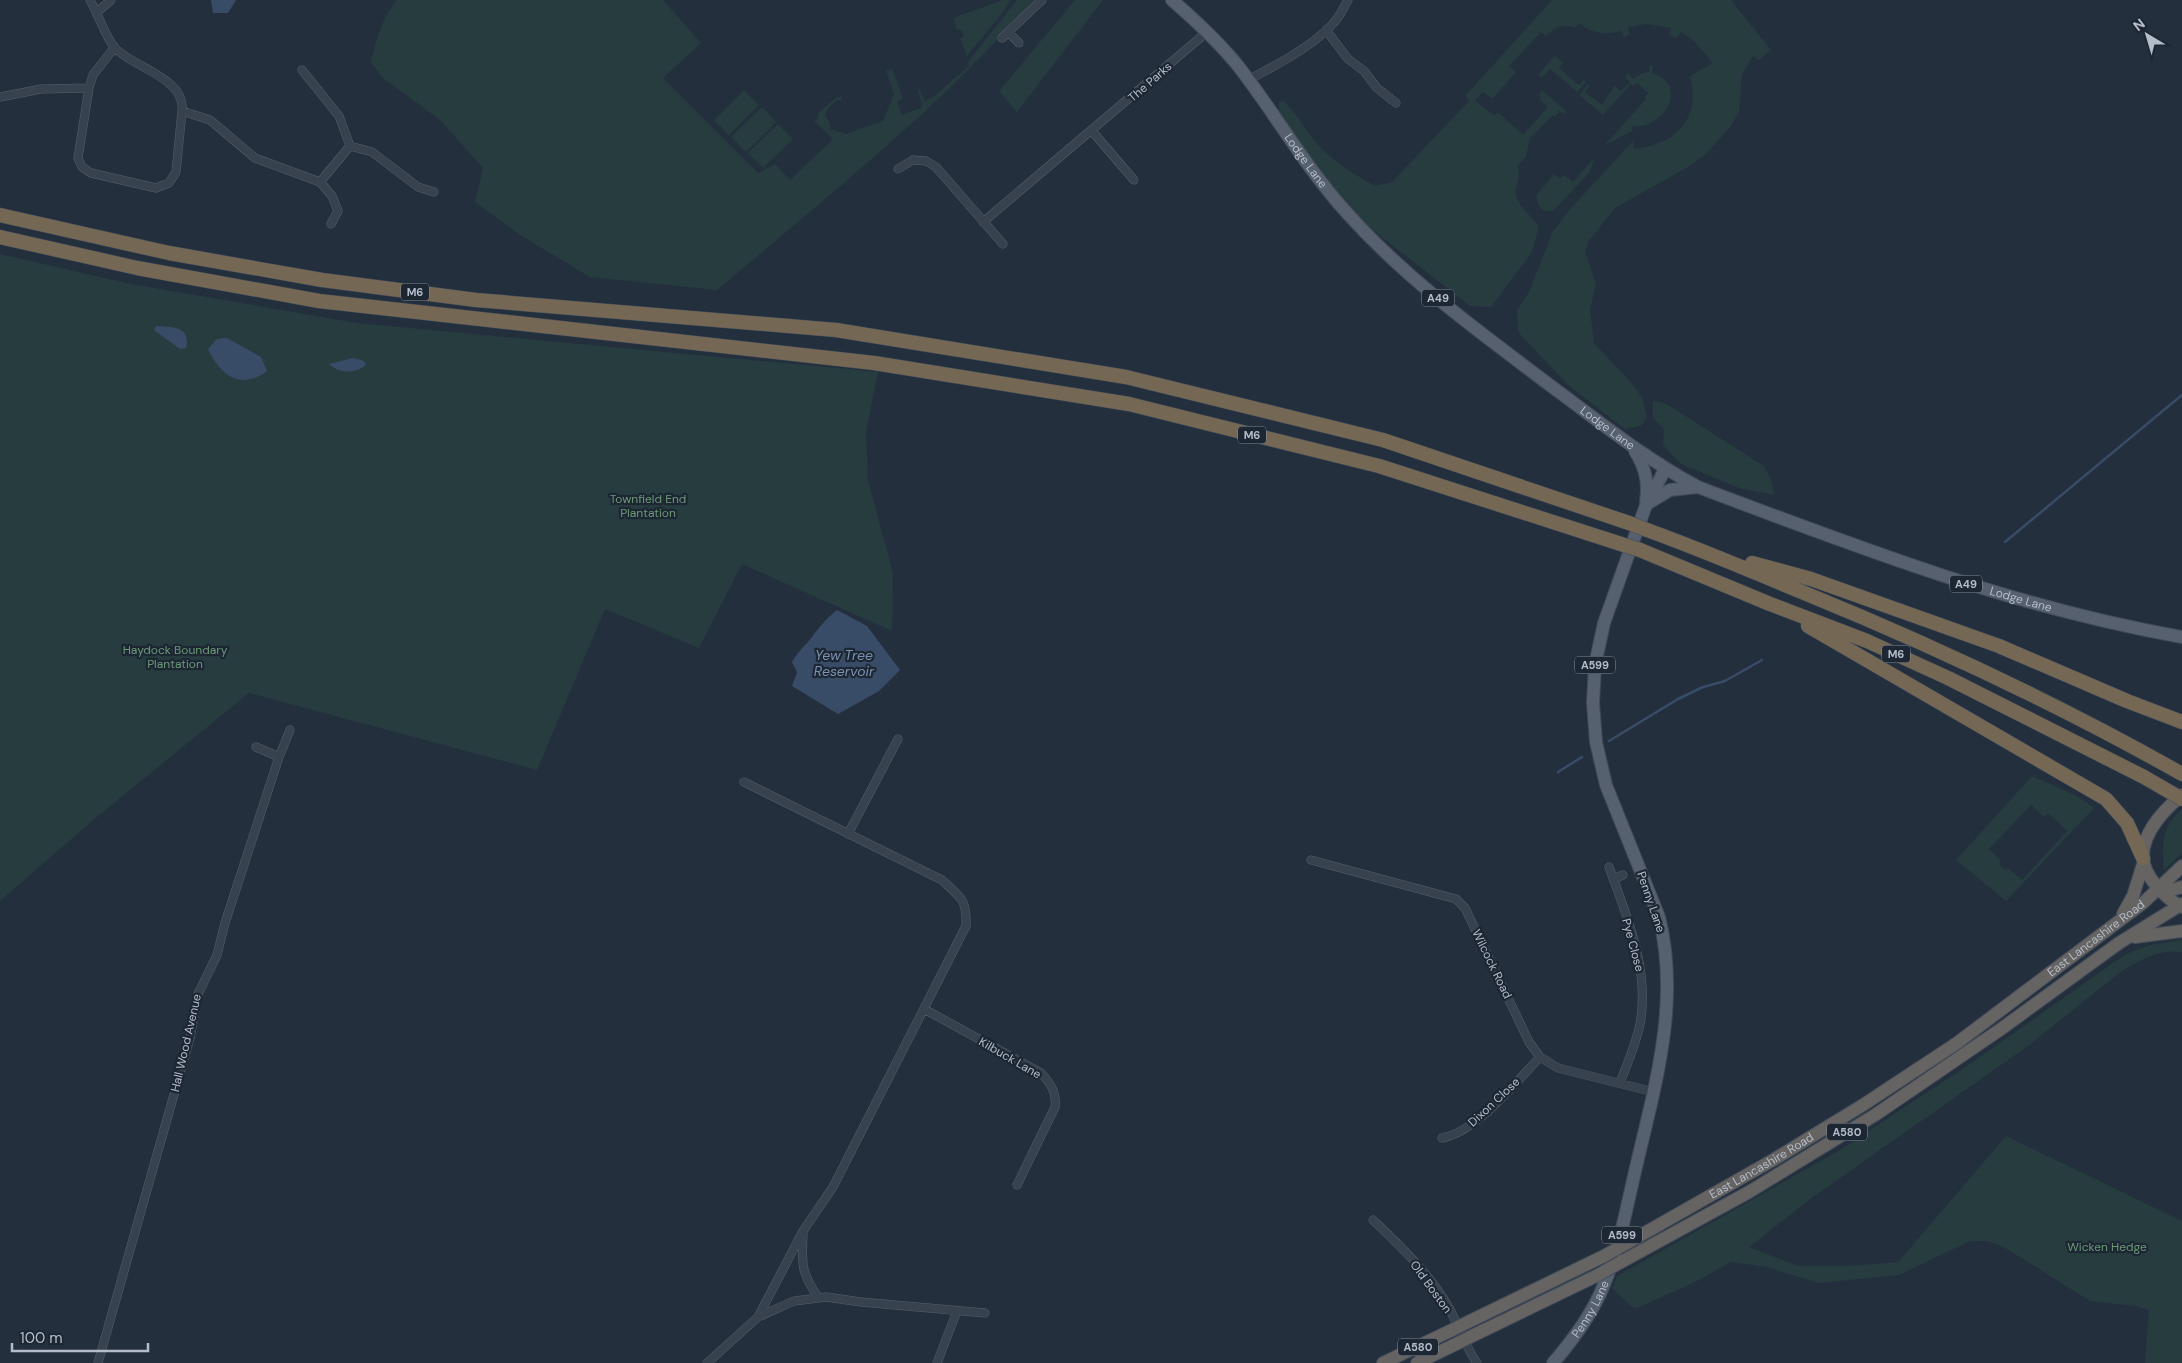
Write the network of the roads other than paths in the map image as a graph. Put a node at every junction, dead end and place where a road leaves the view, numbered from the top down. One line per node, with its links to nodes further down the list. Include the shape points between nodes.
1 (90, 0): 6 (street)
2 (111, 0): 6 (street)
3 (1042, 0): 8 (street)
4 (1172, 0): 9 (main road, Lodge Lane / A49)
5 (1348, 0): 7 (street)
6 (97, 12): 12 (street)
7 (1326, 30): 14 (street, via 1281,62); 17 (street, via 1348,59)
8 (1008, 32): 10 (street); 11 (street)
9 (1207, 32): 14 (main road, Lodge Lane / A49); 19 (street, The Parks)
10 (1002, 38)
11 (1019, 43)
12 (114, 48): 15 (street, via 93,75); 18 (street, via 177,88 183,103)
13 (302, 70): 20 (street, via 338,116)
14 (1248, 80): 30 (main road, Lodge Lane / A49, via 1320,181 1392,260 1482,334)
15 (89, 88): 16 (street, via 41,89); 18 (street, via 78,158 82,167 91,173 156,188 169,183 176,172)
16 (0, 96)
17 (1396, 103)
18 (182, 111): 23 (street, via 210,120 255,158)
19 (1091, 130): 22 (street); 26 (street, The Parks)
20 (350, 146): 23 (street); 24 (street, via 372,152 418,187)
21 (898, 169): 26 (street, via 913,160 932,164)
22 (1134, 180)
23 (320, 182): 27 (street, via 332,196 338,211)
24 (434, 192)
25 (0, 215): 34 (highway, M6, bridge, via 169,254 322,280 476,300 836,330 1126,377 1383,440)
26 (983, 222): 29 (street)
27 (331, 224)
28 (0, 238): 35 (highway, M6, bridge, via 137,268 319,301 874,363 1128,404 1379,466 1640,550)
29 (1002, 244)
30 (1633, 447): 31 (main road, Lodge Lane / A49); 33 (main road, A599, via 1645,473 1648,491)
31 (1665, 469): 32 (main road, Lodge Lane / A49); 33 (main road, Penny Lane / A599)
32 (1698, 487): 33 (main road, via 1663,492); 36 (main road, Lodge Lane / A49, via 1955,580 2102,622)
33 (1645, 508): 61 (main road, Penny Lane / A599, via 1604,623 1595,665 1593,703 1596,742 1606,785 1659,917 1666,952 1667,1008)
34 (1691, 546): 37 (highway, via 1811,579 1886,605 1999,646); 42 (highway, M6, via 1957,658)
35 (1770, 604): 44 (highway, M6, bridge, via 1867,641 1948,678); 47 (highway, via 2106,799 2127,823)
36 (2182, 637)
37 (2182, 722)
38 (290, 730): 41 (street, Hall Wood Avenue)
39 (898, 739): 45 (street)
40 (256, 747): 41 (street)
41 (279, 757): 70 (street, Hall Wood Avenue, via 217,955 198,994 190,1038)
42 (2182, 774)
43 (744, 782): 45 (street)
44 (2182, 797): 47 (highway, via 2158,819 2146,843)
45 (848, 834): 58 (street, via 942,880 960,897 967,909 966,926)
46 (1311, 860): 59 (street, Wilcock Road, via 1456,899 1465,908 1529,1042)
47 (2143, 860): 53 (highway); 55 (highway, via 2129,906)
48 (2182, 866): 53 (highway, East Lancashire Road / A580)
49 (1609, 867): 51 (street, Pye Close)
50 (1623, 875): 51 (street)
51 (1613, 879): 60 (street, Pye Close, via 1634,940 1642,976 1640,1025)
52 (2182, 887): 53 (highway, via 2173,891)
53 (2159, 888): 54 (highway); 55 (highway, East Lancashire Road / A580)
54 (2181, 906): 57 (highway, East Lancashire Road / A580)
55 (2118, 920): 73 (highway, East Lancashire Road / A580, bridge, via 1985,1023 1863,1105 1743,1179 1604,1256)
56 (2182, 931): 57 (highway, via 2146,934)
57 (2119, 943): 74 (highway, East Lancashire Road / A580, bridge, via 1875,1115 1749,1192 1598,1275)
58 (924, 1009): 63 (street, Kilbuck Lane, via 1041,1073 1050,1082 1055,1094 1055,1107); 65 (street, via 833,1187)
59 (1540, 1057): 60 (street, Wilcock Road, via 1558,1068); 62 (street, Dixon Close, via 1484,1114 1455,1135)
60 (1620, 1083): 61 (street, Wilcock Road)
61 (1654, 1092): 76 (main road, Penny Lane / A599, via 1621,1237 1603,1288 1588,1317)
62 (1442, 1138)
63 (1017, 1184)
64 (1373, 1220): 75 (street, Old Boston, via 1404,1250 1449,1307)
65 (803, 1231): 66 (street, via 802,1266); 69 (street)
66 (818, 1297): 67 (street); 69 (street, via 794,1301)
67 (957, 1310): 68 (street); 72 (street)
68 (985, 1313)
69 (758, 1317): 71 (street)
70 (98, 1363)
71 (706, 1363)
72 (937, 1363)
73 (1383, 1363)
74 (1417, 1363)
75 (1477, 1363)
76 (1553, 1363)

